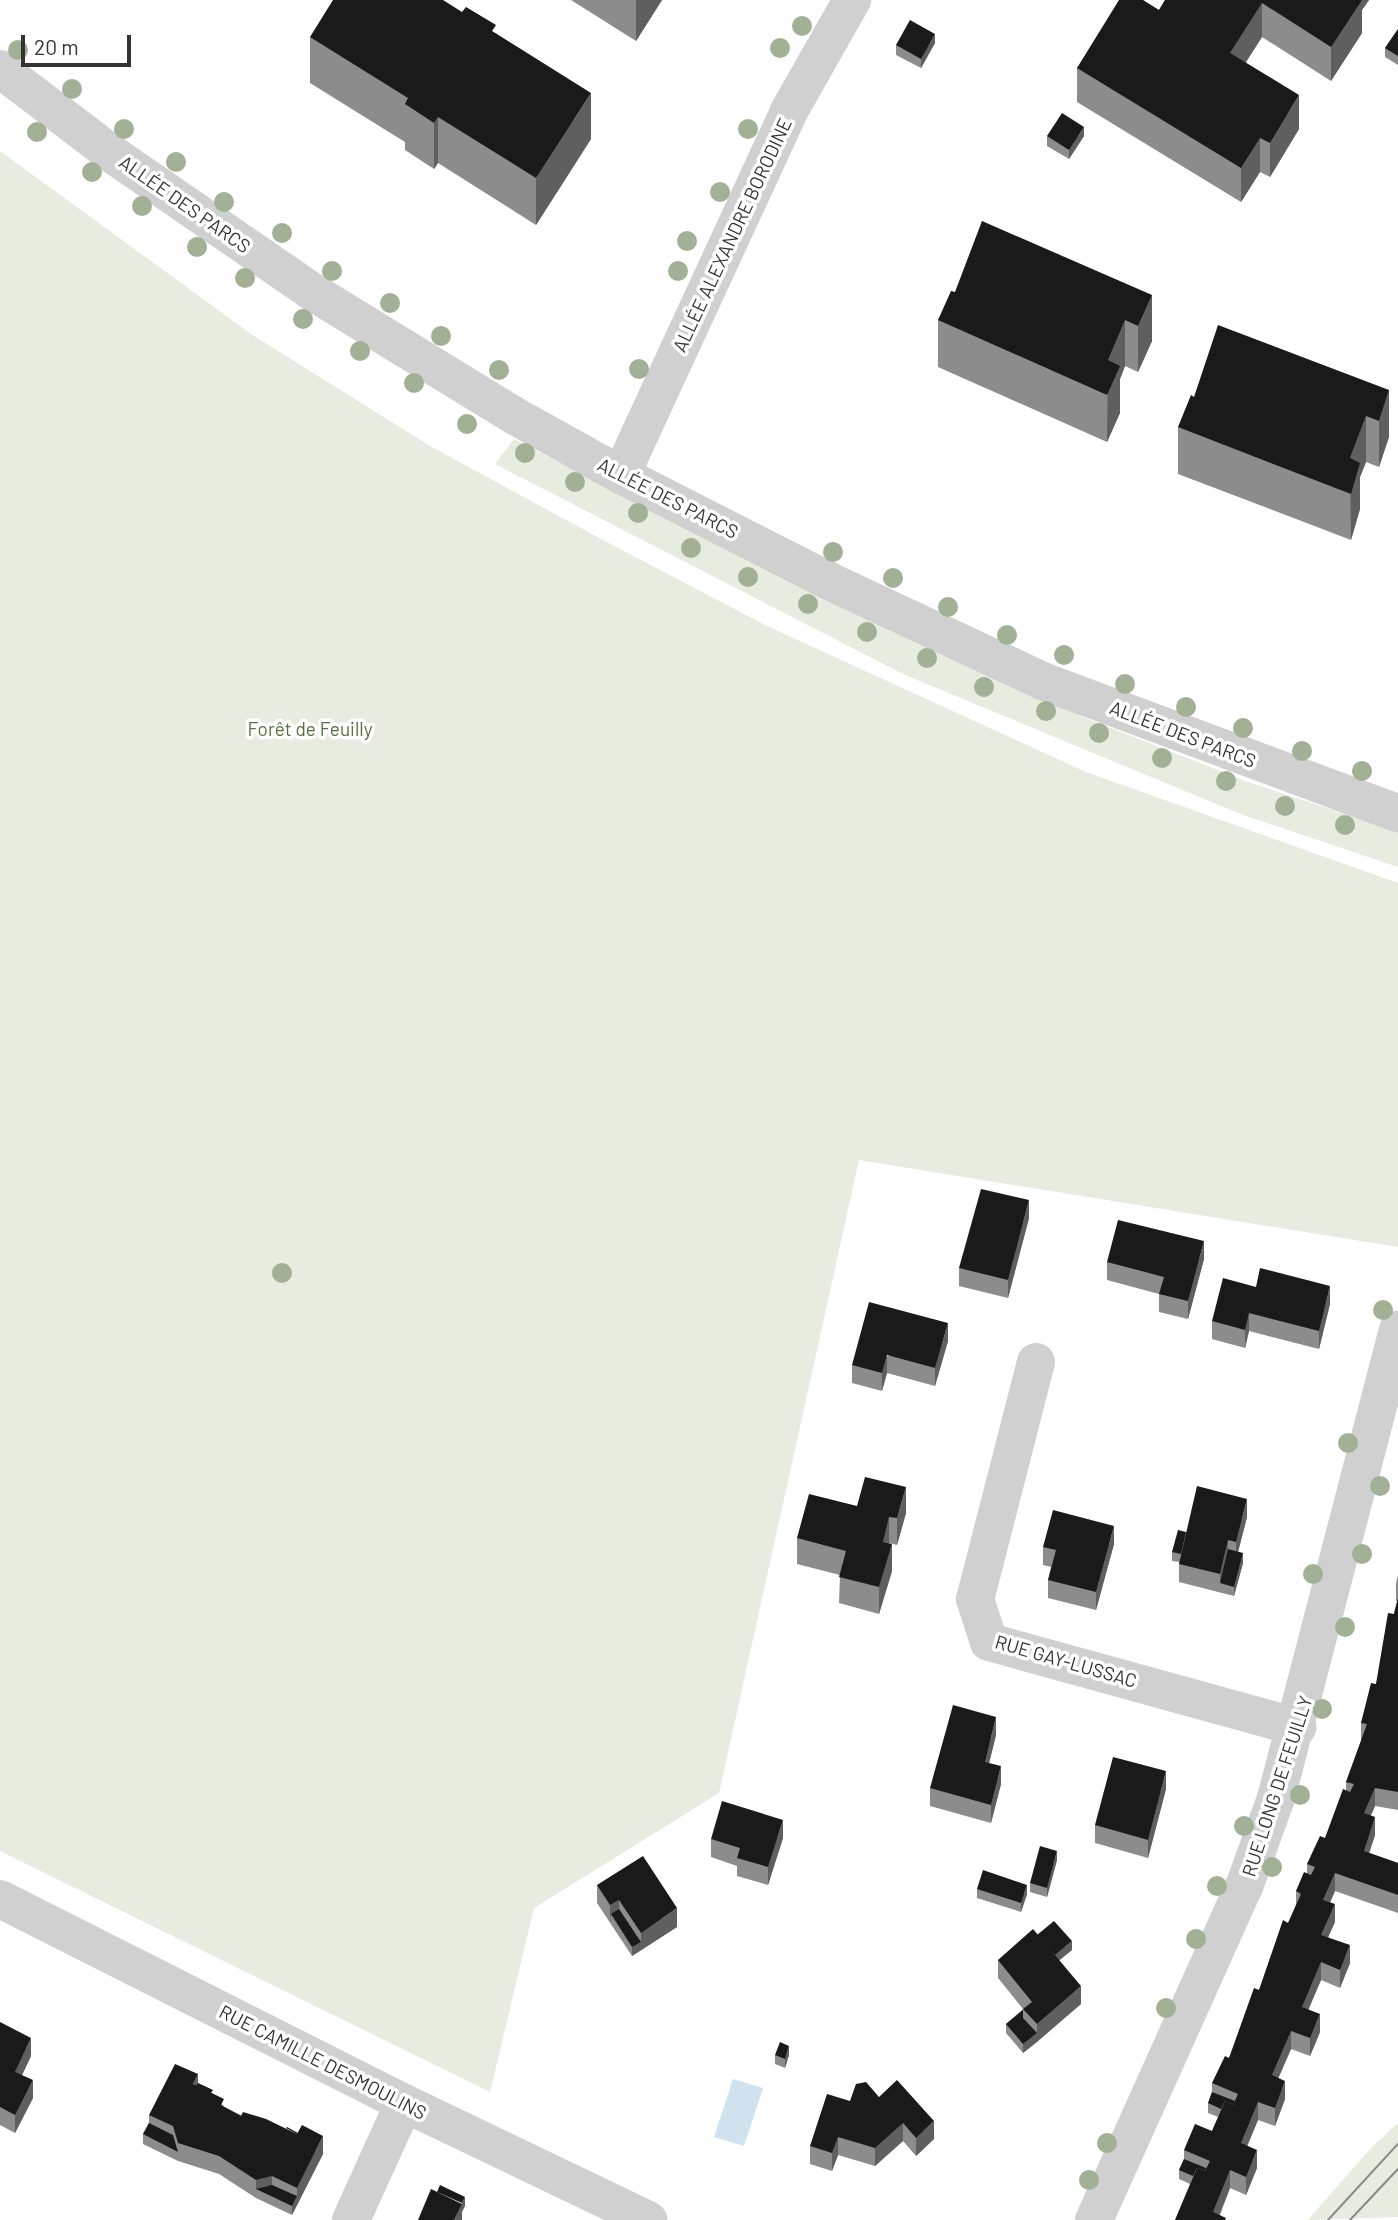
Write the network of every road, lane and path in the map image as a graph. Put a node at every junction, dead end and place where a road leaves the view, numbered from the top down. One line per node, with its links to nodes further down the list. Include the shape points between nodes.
1 (852, 0): 3 (street, ALLÉE ALEXANDRE BORODINE, via 789,111)
2 (0, 69): 3 (street, ALLÉE DES PARCS, via 112,154 311,291)
3 (621, 475): 4 (street, ALLÉE DES PARCS, via 829,581 1045,682)
4 (1398, 813)
5 (1398, 1330): 7 (street, RUE LONG DE FEUILLY)
6 (1036, 1362): 7 (street, RUE GAY-LUSSAC, via 975,1599 989,1642)
7 (1298, 1727): 12 (street, RUE LONG DE FEUILLY, via 1244,1887)
8 (0, 1899): 9 (street, RUE CAMILLE DESMOULINS)
9 (404, 2103): 10 (street); 11 (street, RUE CAMILLE DESMOULINS)
10 (351, 2220)
11 (648, 2220)
12 (1094, 2220)

